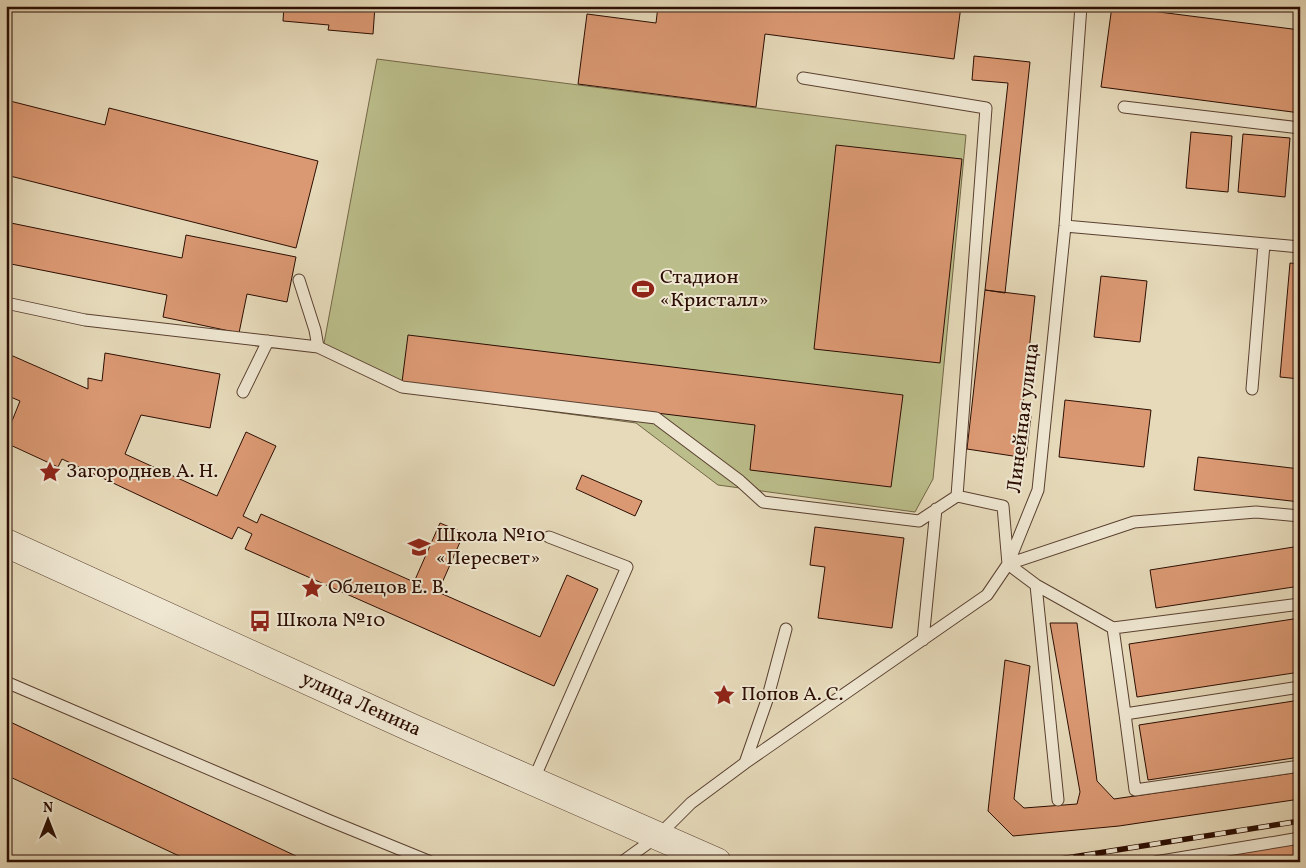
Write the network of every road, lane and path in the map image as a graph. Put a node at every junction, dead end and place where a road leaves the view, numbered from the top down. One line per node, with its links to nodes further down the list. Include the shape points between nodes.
1 (1081, 6): 5 (lane, Линейная улица)
2 (803, 78): 14 (lane, via 986,108)
3 (1124, 107): 4 (lane)
4 (1300, 128)
5 (1065, 226): 6 (lane); 19 (lane, Линейная улица, via 1038,490)
6 (1264, 244): 7 (lane); 12 (lane)
7 (1300, 247)
8 (299, 280): 11 (lane)
9 (6, 302): 10 (lane, via 85,320)
10 (268, 341): 11 (lane); 13 (lane)
11 (318, 347): 15 (lane, via 402,387 656,418 763,502 919,521)
12 (1252, 389)
13 (243, 392)
14 (957, 496): 15 (lane); 19 (lane, via 1003,506)
15 (936, 509): 24 (lane)
16 (1300, 516): 19 (lane, via 1256,512 1134,522)
17 (549, 536): 30 (lane, via 627,567)
18 (6, 543): 30 (street, улица Ленина)
19 (1008, 564): 20 (lane); 24 (lane, Линейная улица, via 988,595)
20 (1036, 586): 22 (lane); 31 (lane)
21 (1300, 604): 22 (lane)
22 (1113, 628): 27 (lane)
23 (786, 629): 28 (lane, via 767,700)
24 (923, 640): 28 (lane, Линейная улица)
25 (6, 682): 34 (lane)
26 (1300, 687): 27 (lane)
27 (1125, 714): 29 (lane, via 1135,790)
28 (745, 762): 32 (lane, Линейная улица, via 691,803)
29 (1300, 766)
30 (533, 781): 32 (street, улица Ленина)
31 (1058, 800)
32 (658, 836): 35 (lane, Линейная улица); 36 (street, улица Ленина)
33 (1300, 838): 37 (lane)
34 (430, 862)
35 (622, 862)
36 (717, 862)
37 (1155, 862)

